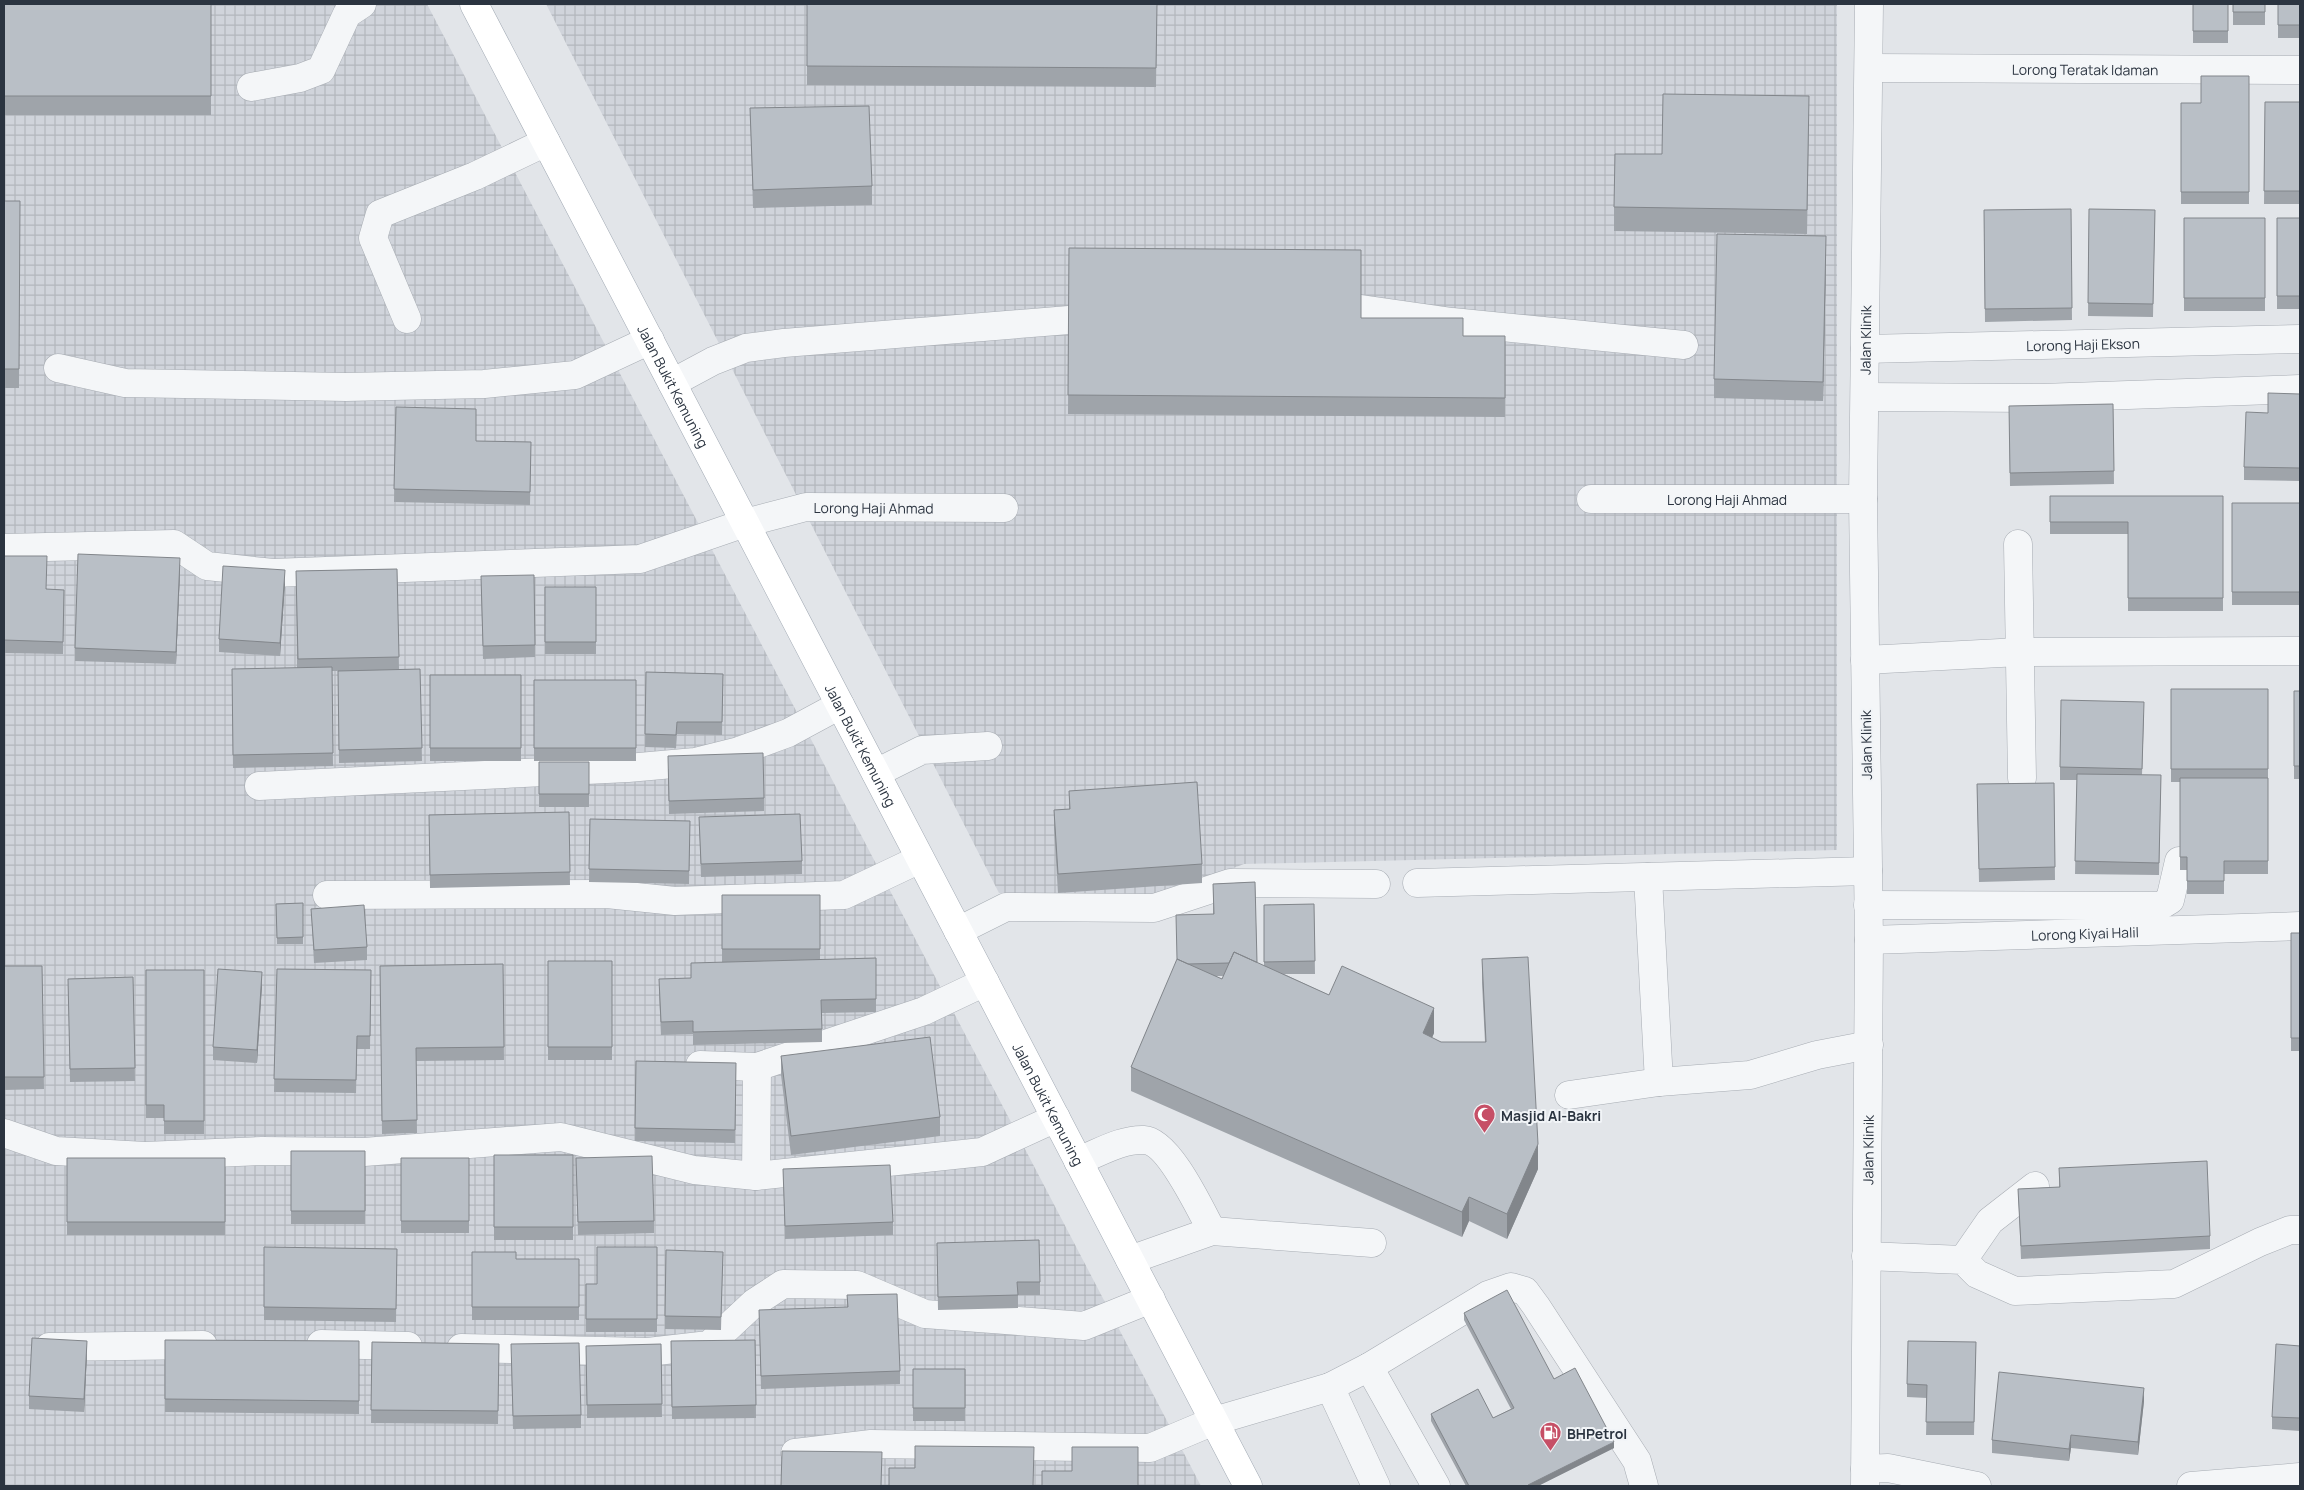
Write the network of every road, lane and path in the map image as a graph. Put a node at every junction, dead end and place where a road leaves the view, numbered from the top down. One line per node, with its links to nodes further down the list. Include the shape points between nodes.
1 (362, 4): 6 (street, via 347,14 321,70 300,78)
2 (474, 4): 7 (main road, Jalan Bukit Kemuning)
3 (1869, 4): 4 (street, Jalan Klinik)
4 (1869, 68): 5 (street, Lorong Teratak Idaman); 14 (street, Jalan Klinik)
5 (2300, 70)
6 (251, 87)
7 (546, 142): 9 (street, via 475,176 380,214 373,238); 12 (main road, Jalan Bukit Kemuning)
8 (1361, 309): 13 (street, via 1452,322)
9 (407, 319)
10 (1069, 320): 16 (street, via 756,347 713,361)
11 (2300, 339): 14 (street, Lorong Haji Ekson)
12 (650, 340): 15 (street, via 575,375 484,384 346,387 125,383); 16 (main road, Jalan Bukit Kemuning)
13 (1684, 346)
14 (1865, 349): 18 (street, Jalan Klinik)
15 (58, 368)
16 (672, 383): 22 (main road, Jalan Bukit Kemuning)
17 (2300, 388): 18 (street, via 2041,398)
18 (1865, 397): 20 (street, Jalan Klinik)
19 (1591, 499): 20 (street, Lorong Haji Ahmad)
20 (1863, 499): 27 (street, Jalan Klinik)
21 (1004, 508): 22 (street, Lorong Haji Ahmad, via 806,507)
22 (745, 523): 24 (street, Lorong Haji Ahmad, via 640,559 273,573 207,566 174,544); 28 (main road, Jalan Bukit Kemuning)
23 (2018, 544): 26 (street)
24 (4, 548)
25 (2300, 651): 26 (street)
26 (2020, 652): 27 (street); 31 (street)
27 (1865, 660): 35 (street, Jalan Klinik)
28 (840, 705): 30 (main road, Jalan Bukit Kemuning); 32 (street, via 788,733 739,751 695,762)
29 (988, 746): 30 (street, via 922,750)
30 (876, 774): 33 (main road, Jalan Bukit Kemuning)
31 (2022, 778)
32 (259, 786)
33 (920, 859): 39 (street, via 844,895 674,900 607,894); 42 (main road, Jalan Bukit Kemuning)
34 (2179, 861): 40 (street, via 2170,900 2160,906)
35 (1868, 871): 36 (street); 40 (street, Jalan Klinik)
36 (1648, 877): 37 (street); 48 (street)
37 (1418, 883)
38 (1376, 884): 42 (street, via 1230,883 1154,908 1006,907)
39 (327, 895)
40 (1868, 905): 43 (street, Jalan Klinik)
41 (2300, 926): 43 (street, Lorong Kiyai Halil)
42 (958, 931): 44 (main road, Jalan Bukit Kemuning)
43 (1869, 940): 45 (street, Jalan Klinik)
44 (985, 982): 47 (street, via 924,1011); 50 (main road, Jalan Bukit Kemuning)
45 (1869, 1045): 48 (street, via 1817,1055 1750,1075); 58 (street, Jalan Klinik)
46 (670, 1064): 47 (street)
47 (757, 1067): 53 (street)
48 (1659, 1082): 49 (street)
49 (1569, 1095)
50 (1056, 1118): 52 (main road, Jalan Bukit Kemuning); 53 (street, via 982,1152)
51 (4, 1133): 53 (street, via 56,1151 145,1156 262,1151 364,1152 561,1137 694,1170)
52 (1078, 1161): 56 (street, via 1127,1141 1147,1140 1160,1148 1188,1185); 59 (main road, Jalan Bukit Kemuning)
53 (756, 1176)
54 (2035, 1186): 60 (street, via 1990,1221)
55 (2300, 1230): 60 (street, via 2290,1230 2260,1242 2174,1284 2015,1291 1977,1274)
56 (1212, 1231): 57 (street); 59 (street)
57 (1372, 1243)
58 (1866, 1256): 60 (street); 70 (street, Jalan Klinik)
59 (1130, 1260): 61 (main road, Jalan Bukit Kemuning)
60 (1963, 1260)
61 (1151, 1299): 63 (street, via 1084,1326 925,1314 857,1285 783,1284 754,1304 709,1345 648,1352); 67 (main road, Jalan Bukit Kemuning)
62 (228, 1344): 64 (street)
63 (296, 1344)
64 (35, 1348)
65 (1369, 1367): 66 (street); 73 (street); 74 (street, via 1488,1295 1511,1286 1525,1291 1637,1462)
66 (1330, 1387): 67 (street); 72 (street)
67 (1214, 1421): 68 (street, via 1150,1448 870,1444); 71 (main road, Jalan Bukit Kemuning)
68 (795, 1453)
69 (2300, 1477): 76 (street)
70 (1865, 1478): 75 (street, via 1888,1468)
71 (1248, 1486)
72 (1376, 1486)
73 (1436, 1486)
74 (1644, 1486)
75 (1977, 1486)
76 (2191, 1486)

